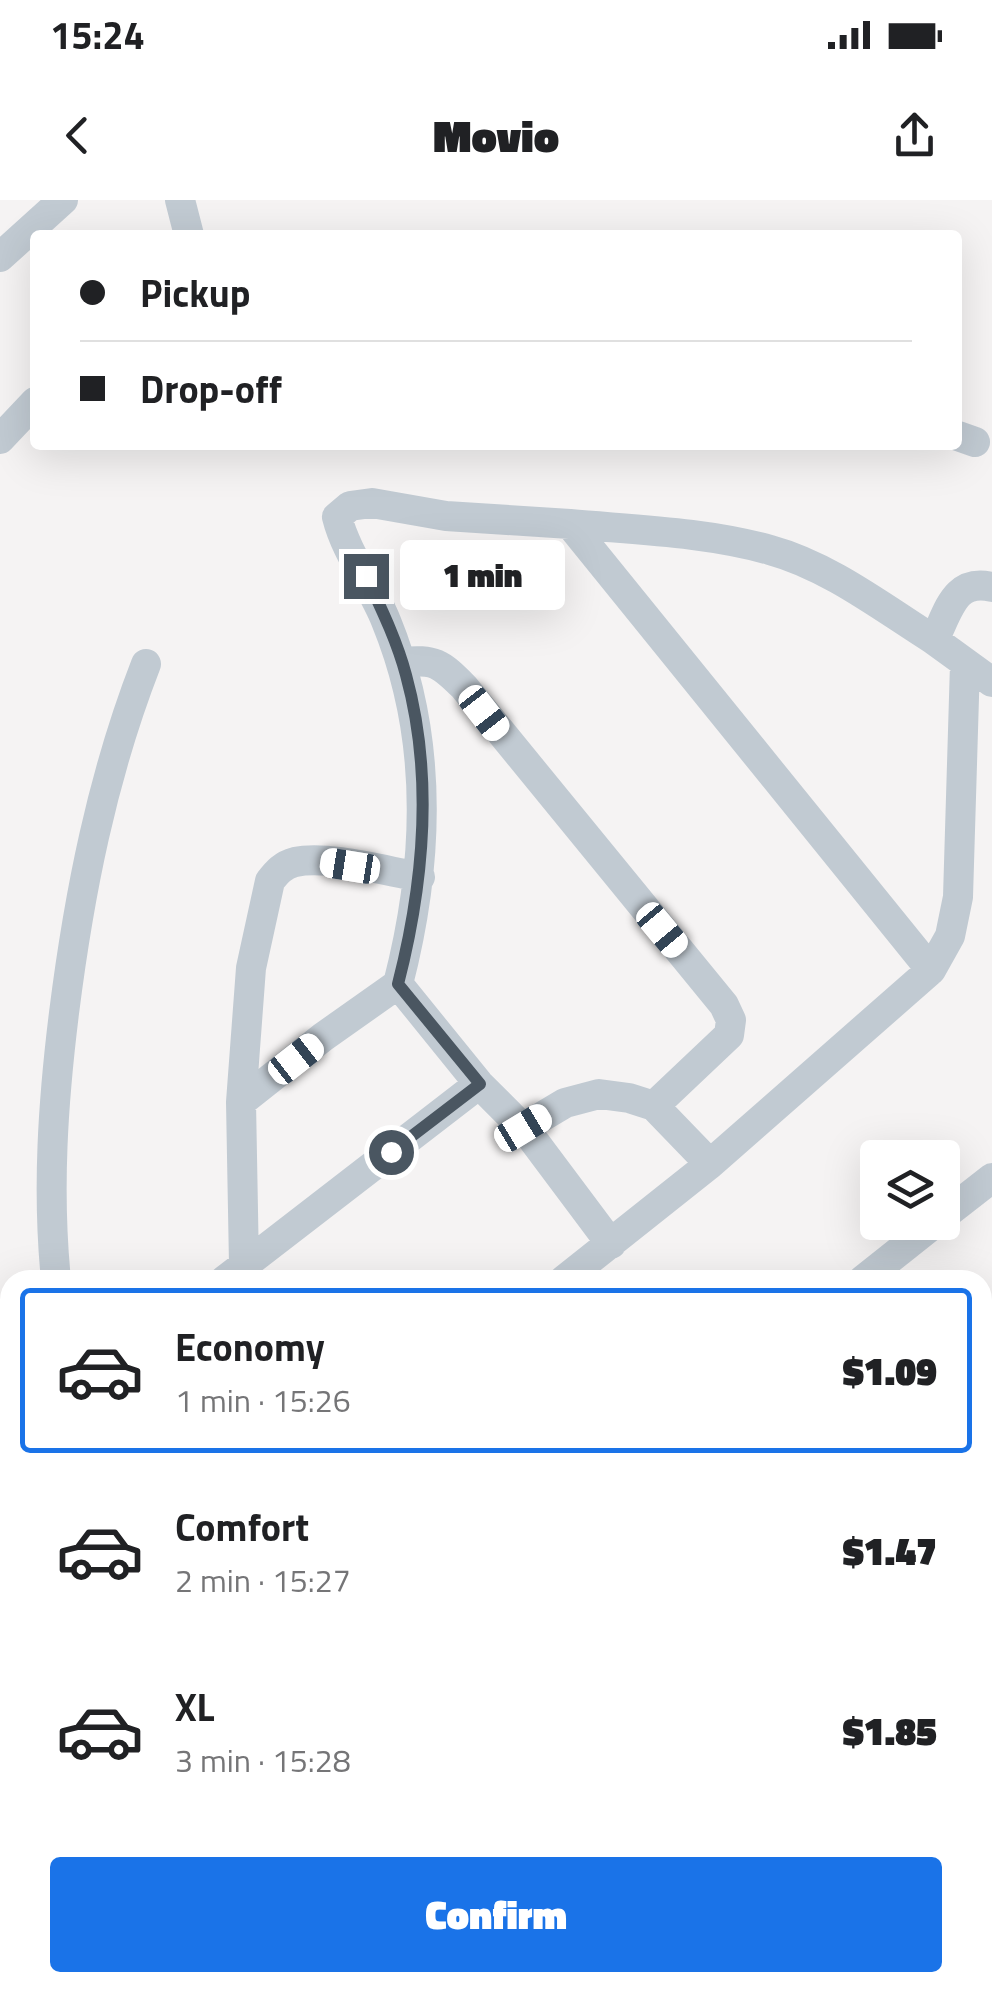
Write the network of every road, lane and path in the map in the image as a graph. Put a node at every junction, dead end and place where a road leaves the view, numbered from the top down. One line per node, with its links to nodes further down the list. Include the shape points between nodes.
1 (63, 200): 4 (street)
2 (180, 200): 3 (street)
3 (187, 230)
4 (0, 257)
5 (30, 407): 6 (street)
6 (0, 439)
7 (570, 524): 9 (street, via 772,550); 10 (street, via 446,516 372,502 337,516); 15 (street)
8 (992, 587): 9 (street, via 974,584 960,592)
9 (934, 640): 12 (street)
10 (402, 662): 14 (street, via 423,776); 19 (street, via 444,666 464,686 724,1005 729,1035)
11 (146, 664): 26 (street, via 86,862 71,959 52,1114)
12 (965, 664): 13 (street); 15 (street, via 958,898 950,936)
13 (992, 682)
14 (420, 877): 16 (street); 18 (street, via 316,861 278,870 251,968)
15 (931, 970): 21 (street)
16 (398, 984): 17 (street); 18 (street)
17 (480, 1084): 20 (street); 28 (street)
18 (241, 1102): 27 (street)
19 (654, 1106): 20 (street, via 599,1094 565,1103); 21 (street)
20 (523, 1128): 25 (street)
21 (710, 1164): 25 (street)
22 (992, 1178): 23 (street)
23 (960, 1203)
24 (913, 1240): 30 (street)
25 (611, 1244): 29 (street)
26 (56, 1270)
27 (234, 1270)
28 (237, 1270)
29 (577, 1270)
30 (876, 1270)

